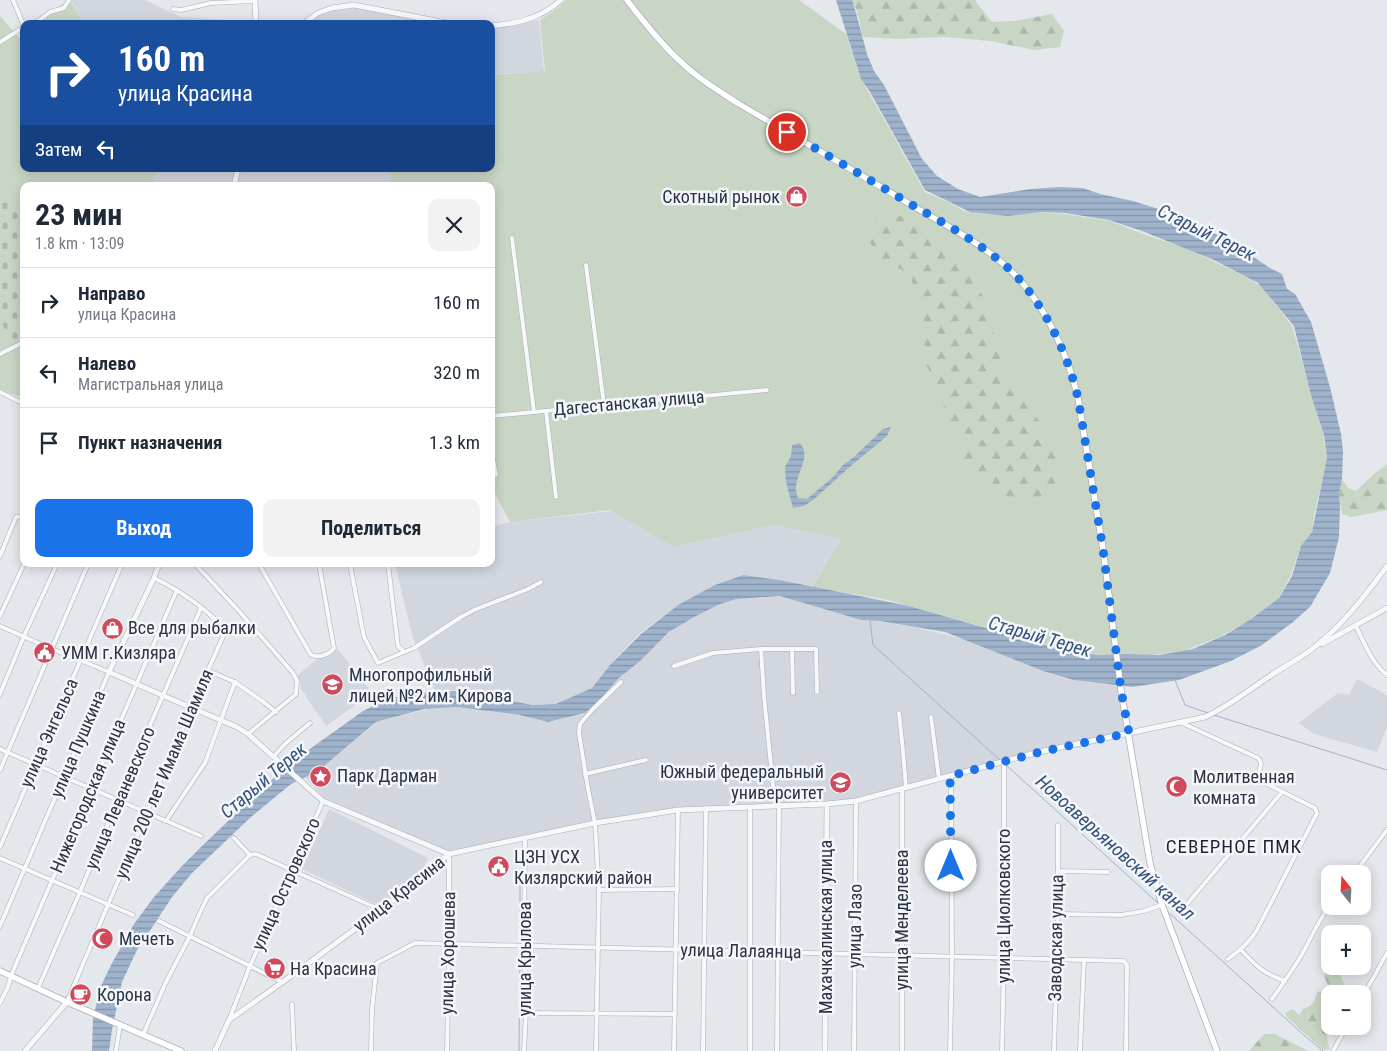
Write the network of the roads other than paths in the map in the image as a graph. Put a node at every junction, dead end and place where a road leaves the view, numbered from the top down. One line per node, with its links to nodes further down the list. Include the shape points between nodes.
1 (13, 0): 7 (street)
2 (69, 0): 8 (street, via 64,8 50,12)
3 (561, 0): 12 (street, via 540,15)
4 (627, 0): 75 (main road, via 681,62 707,82 739,104 957,231 1006,267 1030,293 1055,335 1075,384 1102,539)
5 (255, 1): 6 (street); 9 (street)
6 (173, 9)
7 (21, 20)
8 (39, 20)
9 (256, 20)
10 (309, 20): 11 (street, via 332,8 354,5)
11 (431, 20)
12 (495, 25)
13 (20, 30): 14 (street)
14 (0, 42)
15 (512, 238): 24 (street)
16 (586, 265): 22 (street)
17 (20, 344): 18 (street)
18 (0, 354)
19 (767, 390): 22 (street, Дагестанская улица)
20 (2, 393): 21 (street)
21 (20, 402)
22 (604, 405): 23 (street, Дагестанская улица)
23 (546, 411): 24 (street, Дагестанская улица); 28 (street)
24 (534, 412): 25 (street, Дагестанская улица)
25 (495, 416)
26 (495, 470): 27 (street)
27 (496, 475)
28 (556, 497)
29 (20, 516): 30 (street, via 16,517)
30 (0, 556)
31 (1387, 566): 54 (street, via 1346,618)
32 (23, 567): 47 (street)
33 (56, 567): 50 (street)
34 (87, 567): 51 (street)
35 (121, 567): 56 (street, улица Энгельса)
36 (158, 567): 42 (street, улица Пушкина)
37 (198, 567): 69 (street, via 293,673 297,681 296,694)
38 (262, 567): 39 (street, via 310,656 316,657 334,648)
39 (320, 567)
40 (351, 567): 55 (street, via 364,637 378,663)
41 (388, 567): 55 (street, via 398,646)
42 (154, 578): 44 (street, улица 200 лет Имама Шамиля); 59 (street, улица Пушкина)
43 (541, 582): 55 (street, via 474,610)
44 (177, 590): 45 (street, улица 200 лет Имама Шамиля); 63 (street, Нижегородская улица)
45 (201, 608): 58 (street, улица 200 лет Имама Шамиля, via 226,630); 67 (street, улица Леваневского)
46 (1387, 608): 49 (street)
47 (0, 616)
48 (0, 626): 50 (street)
49 (1356, 626): 54 (street); 60 (street, via 1374,660)
50 (24, 636): 51 (street); 66 (street)
51 (52, 649): 56 (street); 78 (street)
52 (761, 649): 53 (street); 57 (street, via 714,653); 95 (street)
53 (792, 649): 64 (street, via 816,649); 65 (street)
54 (1311, 650): 74 (street, улица Красина, via 1219,711)
55 (404, 652)
56 (81, 660): 59 (street); 82 (street, улица Энгельса)
57 (674, 666)
58 (208, 671): 61 (street); 68 (street, улица 200 лет Имама Шамиля)
59 (109, 672): 63 (street); 86 (street, улица Пушкина)
60 (1387, 675)
61 (235, 682): 69 (street); 72 (street)
62 (621, 682): 84 (street, via 580,724)
63 (136, 684): 67 (street); 88 (street, Нижегородская улица)
64 (817, 692)
65 (793, 693)
66 (0, 694)
67 (164, 696): 68 (street); 91 (street, улица Леваневского)
68 (192, 708): 72 (street); 99 (street, улица 200 лет Имама Шамиля)
69 (276, 712): 76 (street)
70 (899, 713): 89 (street)
71 (931, 717): 87 (street)
72 (221, 721): 76 (street); 100 (street, via 205,763)
73 (310, 723): 79 (street)
74 (1182, 723): 75 (street, улица Красина); 90 (street, via 1261,760 1258,779)
75 (1129, 733): 81 (street, улица Красина); 122 (main road, via 1150,864)
76 (248, 734): 79 (street)
77 (0, 749): 78 (street)
78 (8, 752): 82 (street); 83 (street)
79 (273, 757): 92 (street)
80 (646, 760): 84 (street)
81 (1004, 761): 85 (street, улица Красина); 143 (street, улица Циолковского)
82 (35, 764): 86 (street); 107 (street, улица Энгельса)
83 (0, 770)
84 (585, 774): 101 (street)
85 (950, 776): 87 (street, улица Красина); 142 (street)
86 (64, 777): 88 (street); 112 (street, улица Пушкина)
87 (939, 779): 89 (street, улица Красина)
88 (91, 789): 91 (street); 116 (street, Нижегородская улица)
89 (904, 789): 93 (street, улица Красина); 141 (street, улица Менделеева)
90 (1282, 792): 121 (street); 135 (street, via 1315,808 1317,813 1257,930)
91 (118, 799): 99 (street); 119 (street, улица Леваневского)
92 (324, 801): 108 (street); 113 (street, улица Островского)
93 (856, 801): 94 (street, улица Красина); 140 (street, улица Лазо)
94 (827, 804): 95 (street, улица Красина); 138 (street, Махачкалинская улица)
95 (777, 806): 96 (street, улица Красина); 137 (street)
96 (750, 807): 97 (street, улица Красина); 136 (street)
97 (706, 808): 98 (street, улица Красина); 134 (street)
98 (678, 810): 101 (street, улица Красина); 117 (street)
99 (147, 813): 100 (street); 120 (street, улица 200 лет Имама Шамиля)
100 (166, 821): 104 (street)
101 (595, 823): 106 (street, улица Красина); 118 (street)
102 (1058, 825): 114 (street, Заводская улица)
103 (1387, 830): 111 (street)
104 (201, 836)
105 (234, 838): 109 (street)
106 (525, 838): 108 (street, улица Красина); 131 (street, улица Крылова)
107 (0, 847)
108 (449, 854): 123 (street, улица Красина); 130 (street, улица Хорошева)
109 (250, 855): 113 (street, via 256,854); 129 (street, via 207,898)
110 (0, 858): 112 (street)
111 (1361, 865)
112 (25, 869): 116 (street); 128 (street, улица Пушкина)
113 (292, 870): 123 (street); 147 (street, улица Островского)
114 (1058, 871): 115 (street); 124 (street, Заводская улица)
115 (1108, 872)
116 (52, 880): 119 (street); 149 (street, Нижегородская улица)
117 (677, 889): 118 (street); 133 (street)
118 (599, 890): 132 (street)
119 (80, 892): 120 (street); 153 (street, улица Леваневского)
120 (109, 904): 125 (street); 155 (street, улица 200 лет Имама Шамиля)
121 (1187, 904)
122 (1162, 905): 124 (street, via 1121,915); 186 (main road)
123 (381, 910): 151 (street, улица Красина)
124 (1058, 914): 144 (street, Заводская улица)
125 (133, 915)
126 (1322, 915): 150 (street)
127 (159, 921): 129 (street)
128 (0, 926)
129 (190, 936): 147 (street); 163 (street)
130 (449, 944): 131 (street, улица Лалаянца); 170 (street, улица Лалаянца, via 415,943 376,963); 171 (street, улица Хорошева)
131 (524, 946): 132 (street, улица Лалаянца); 158 (street, улица Крылова)
132 (598, 948): 133 (street, улица Лалаянца); 159 (street)
133 (676, 950): 134 (street, улица Лалаянца); 160 (street)
134 (704, 950): 136 (street, улица Лалаянца); 175 (street)
135 (1241, 950): 145 (street); 150 (street, via 1267,974)
136 (749, 951): 137 (street, улица Лалаянца); 176 (street)
137 (778, 952): 138 (street, улица Лалаянца); 177 (street)
138 (827, 953): 140 (street, улица Лалаянца); 178 (street, Махачкалинская улица)
139 (1387, 953): 152 (street)
140 (854, 954): 141 (street, улица Лалаянца); 179 (street, улица Лазо)
141 (902, 955): 142 (street, улица Лалаянца); 180 (street, улица Менделеева)
142 (952, 956): 143 (street, улица Лалаянца); 181 (street)
143 (1004, 958): 144 (street, улица Лалаянца); 182 (street, улица Циолковского)
144 (1056, 959): 146 (street, улица Лалаянца); 183 (street, Заводская улица)
145 (1228, 959)
146 (1084, 960): 184 (street, Заводская улица); 185 (street, улица Лалаянца, via 1126,962)
147 (250, 966): 151 (street); 161 (street, улица Островского)
148 (0, 971): 149 (main road)
149 (11, 976): 153 (main road); 156 (street, Нижегородская улица)
150 (1285, 981): 154 (street)
151 (282, 982): 161 (street, улица Красина)
152 (1369, 985)
153 (38, 988): 155 (main road)
154 (1272, 999)
155 (67, 1002): 162 (main road); 165 (street)
156 (0, 1003)
157 (292, 1004): 169 (street)
158 (526, 1013): 159 (street); 172 (street, улица Крылова)
159 (596, 1013): 160 (street); 173 (street)
160 (675, 1014): 174 (street)
161 (229, 1020): 168 (street, улица Островского)
162 (118, 1024): 163 (main road); 166 (street)
163 (143, 1035): 167 (main road)
164 (1342, 1035): 187 (street)
165 (25, 1051)
166 (116, 1051)
167 (181, 1051)
168 (215, 1051)
169 (294, 1051)
170 (371, 1051)
171 (447, 1051)
172 (524, 1051)
173 (596, 1051)
174 (674, 1051)
175 (703, 1051)
176 (750, 1051)
177 (777, 1051)
178 (825, 1051)
179 (854, 1051)
180 (902, 1051)
181 (950, 1051)
182 (1002, 1051)
183 (1054, 1051)
184 (1080, 1051)
185 (1126, 1051)
186 (1217, 1051)
187 (1334, 1051)

